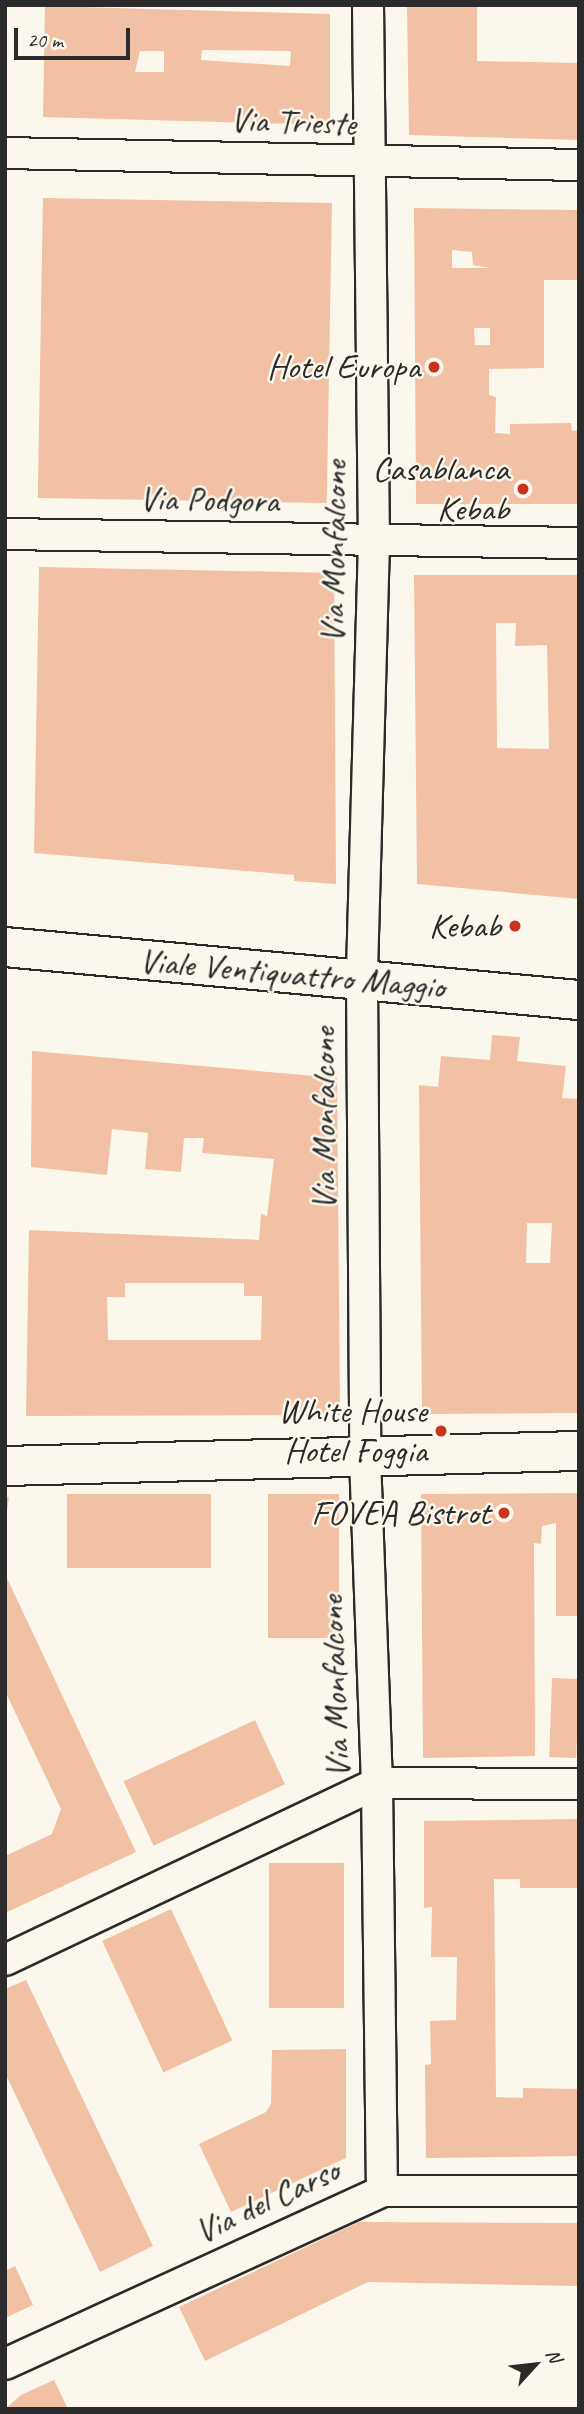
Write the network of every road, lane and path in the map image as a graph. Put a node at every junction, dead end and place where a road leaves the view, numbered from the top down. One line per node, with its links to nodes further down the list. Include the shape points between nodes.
1 (368, 5): 3 (street, Via Monfalcone)
2 (5, 153): 3 (street, Via Trieste)
3 (372, 163): 4 (street, Via Trieste); 6 (street, Via Monfalcone)
4 (579, 164)
5 (5, 534): 6 (street, Via Podgora)
6 (374, 542): 7 (street, Via Podgora); 9 (street, Via Monfalcone)
7 (579, 543)
8 (5, 947): 9 (street, Viale Ventiquattro Maggio)
9 (362, 980): 10 (street, Viale Ventiquattro Maggio); 12 (street, Via Monfalcone)
10 (579, 1000)
11 (579, 1451): 12 (street)
12 (365, 1457): 13 (street); 14 (street, Via Monfalcone)
13 (5, 1466)
14 (377, 1783): 15 (street); 16 (street); 17 (street, Via Monfalcone)
15 (579, 1784)
16 (5, 1960)
17 (382, 2191): 18 (street, Via del Carso); 19 (street, Via del Carso)
18 (579, 2191)
19 (5, 2364)

